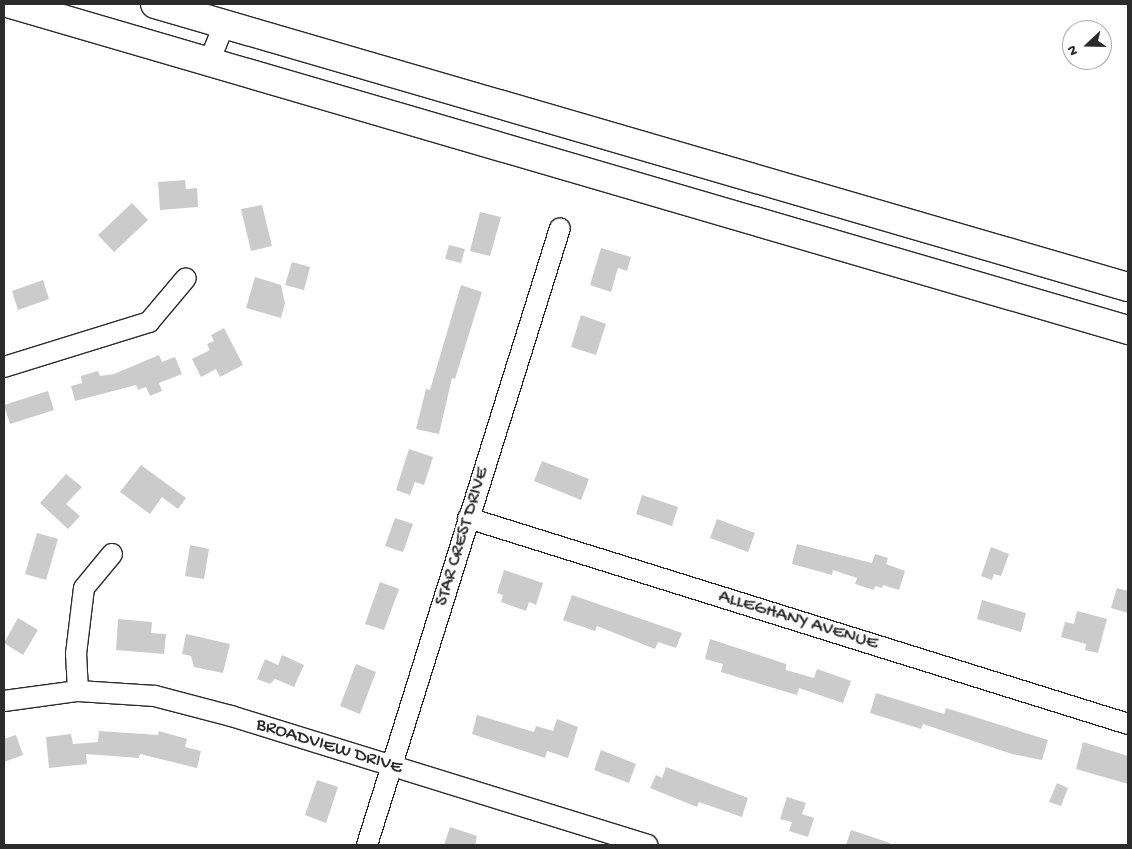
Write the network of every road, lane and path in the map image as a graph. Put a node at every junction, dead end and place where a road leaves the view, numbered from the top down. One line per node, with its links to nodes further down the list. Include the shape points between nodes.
1 (11, 4): 4 (highway)
2 (155, 4): 3 (highway)
3 (224, 25): 4 (street); 7 (highway)
4 (209, 62): 8 (highway)
5 (560, 228): 10 (street, STAR CREST DRIVE)
6 (186, 278): 9 (street, via 149,322)
7 (1128, 287)
8 (1128, 330)
9 (4, 367)
10 (468, 518): 14 (street, ALLEGHANY AVENUE); 15 (street, STAR CREST DRIVE)
11 (112, 554): 12 (street, via 84,588 76,654)
12 (78, 691): 13 (street, BROADVIEW DRIVE); 15 (street, BROADVIEW DRIVE, via 155,696)
13 (4, 701)
14 (1128, 724)
15 (392, 766): 16 (street, STAR CREST DRIVE); 17 (street, BROADVIEW DRIVE)
16 (367, 845)
17 (648, 845)

